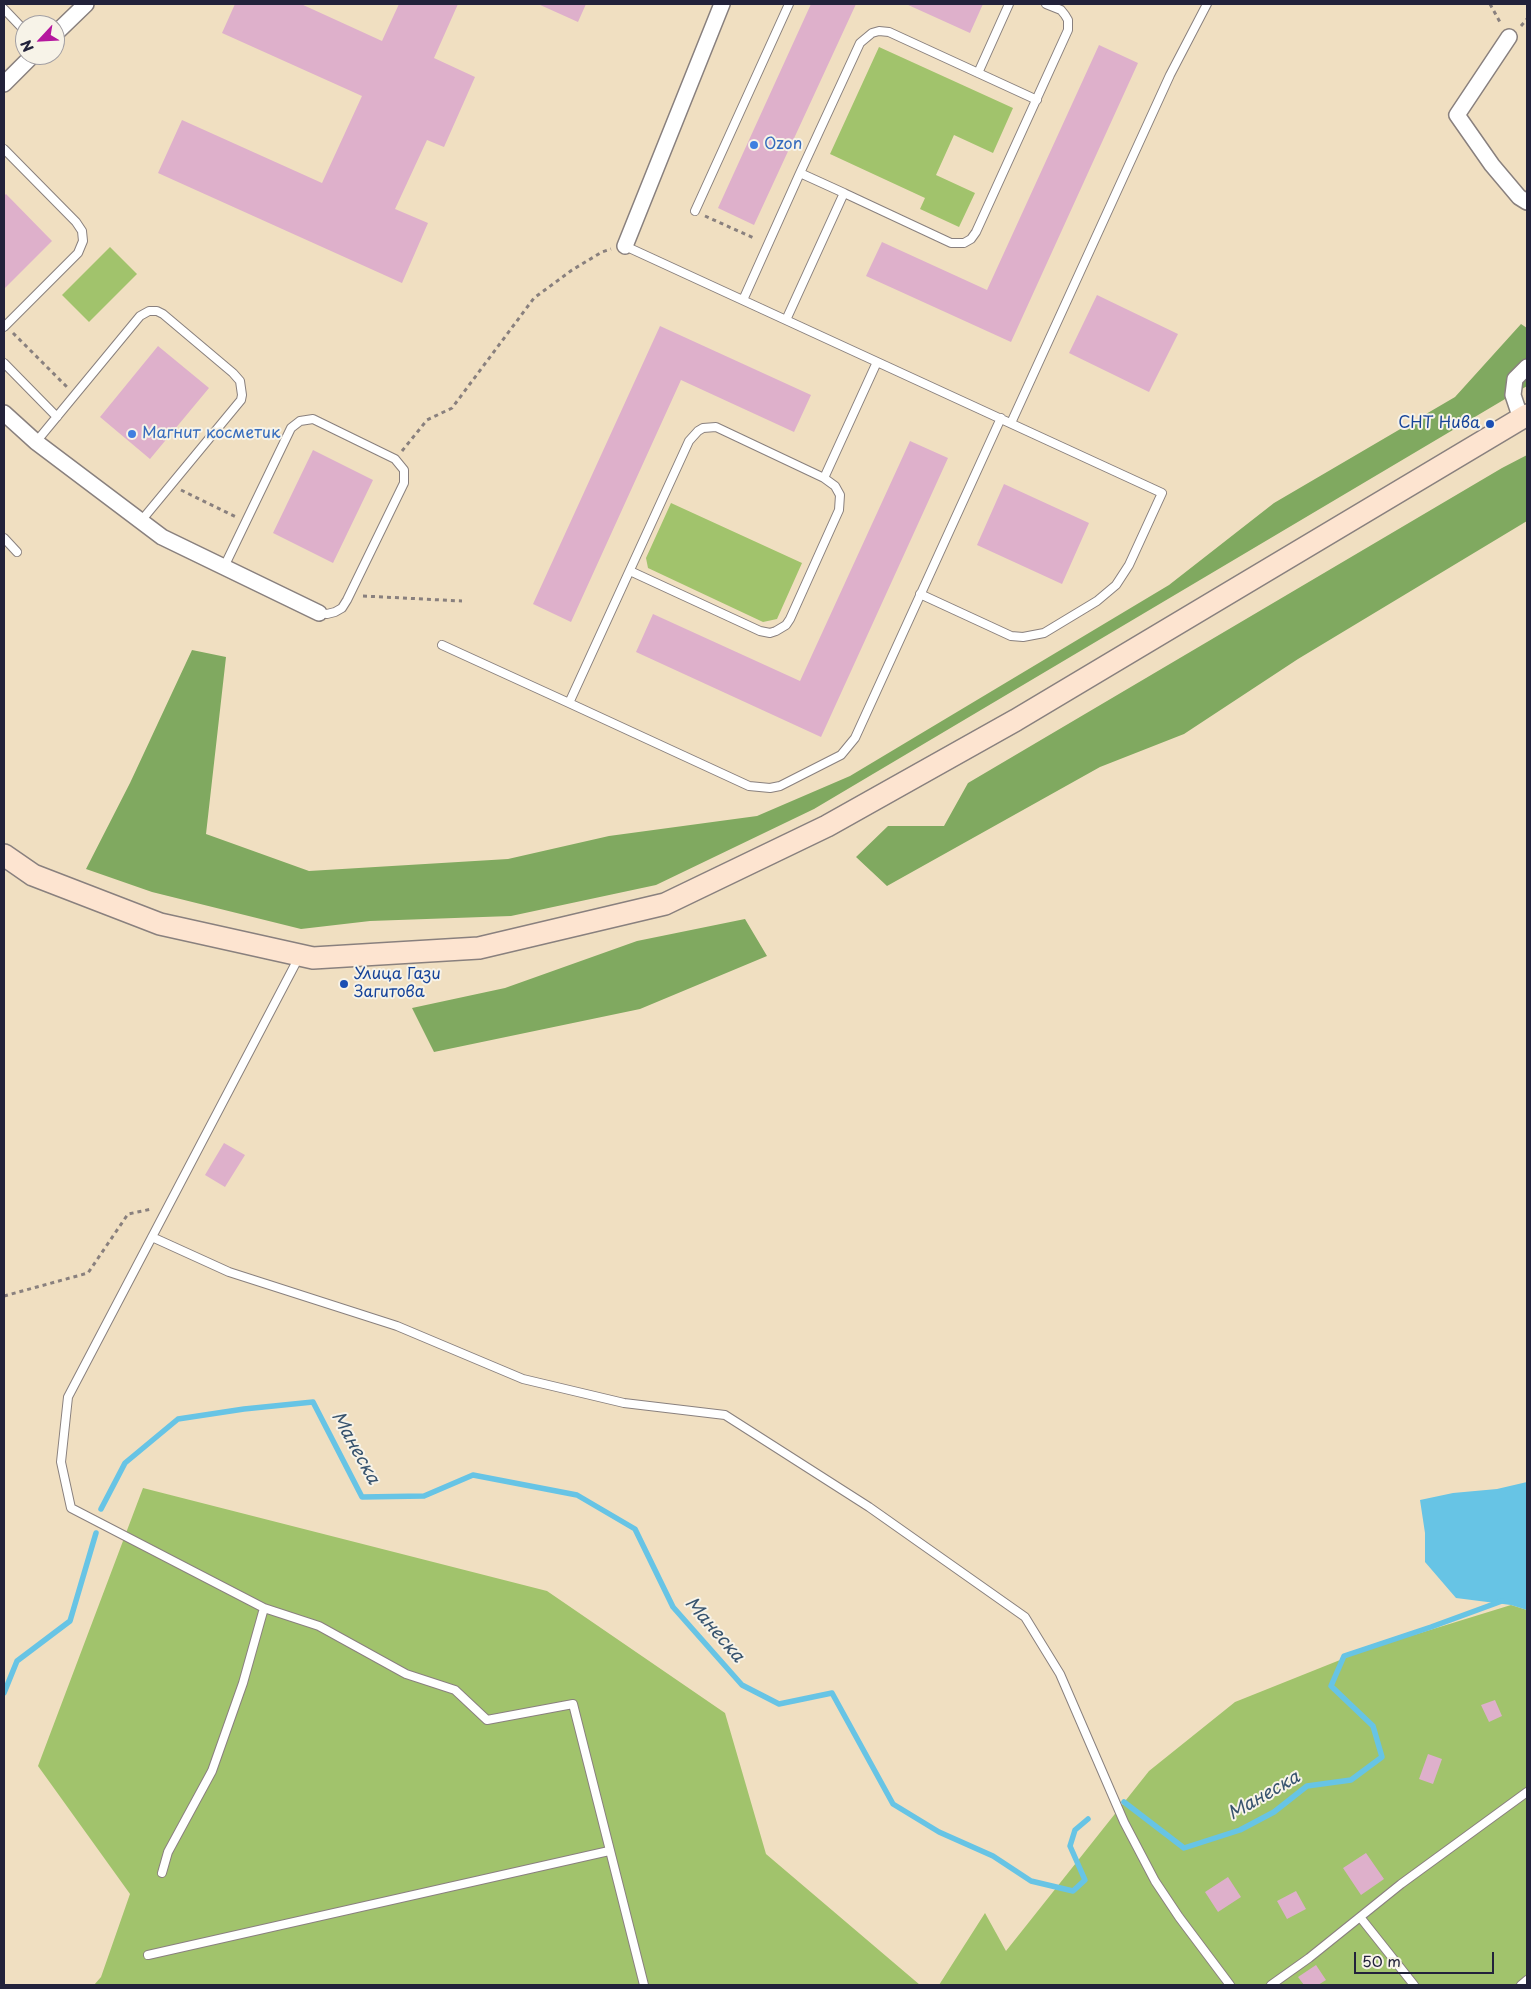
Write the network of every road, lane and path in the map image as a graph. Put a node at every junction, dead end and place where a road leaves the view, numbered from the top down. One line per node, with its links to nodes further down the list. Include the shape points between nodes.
1 (86, 4): 10 (street)
2 (722, 4): 22 (street)
3 (789, 4): 20 (lane)
4 (1009, 4): 13 (lane)
5 (1046, 4): 15 (lane, via 1065,14 1068,30)
6 (1207, 4): 34 (lane, via 1170,75)
7 (1490, 4): 11 (path)
8 (4, 9): 9 (lane)
9 (15, 21)
10 (65, 24)
11 (1509, 37): 19 (street, via 1457,115 1492,164)
12 (23, 65): 14 (street)
13 (978, 73): 15 (lane); 17 (lane, via 889,32 872,33 860,43)
14 (4, 84)
15 (1037, 100): 18 (lane, via 976,232 964,243 951,243)
16 (4, 149): 25 (lane, via 76,222 83,240 78,253)
17 (800, 173): 18 (lane); 21 (lane)
18 (844, 193): 24 (lane)
19 (1527, 202)
20 (694, 211): 21 (path)
21 (768, 245): 23 (lane)
22 (625, 246): 23 (lane); 36 (path, via 602,252 534,298 452,408 427,420)
23 (743, 300): 24 (lane)
24 (786, 320): 26 (lane)
25 (5, 326): 29 (path)
26 (877, 362): 33 (lane); 37 (lane)
27 (4, 363): 31 (lane)
28 (1527, 367): 32 (street, via 1515,380 1513,395)
29 (74, 395): 31 (lane); 38 (lane, via 140,316 150,310 163,314 233,373 240,381 241,400)
30 (4, 413): 35 (street)
31 (56, 417): 35 (lane)
32 (1524, 417): 52 (main road, via 1016,720 826,826 665,904 479,948 314,958)
33 (1001, 418): 34 (lane); 45 (lane)
34 (1011, 423): 45 (lane, via 1162,492 1129,565 1107,594 1034,636 1011,636)
35 (36, 442): 39 (street)
36 (395, 459): 40 (lane, via 313,419 300,421 291,428); 46 (lane, via 404,470 404,483)
37 (824, 478): 44 (lane, via 716,427 702,428 689,441); 44 (lane, via 835,486 840,495 839,510 790,619 776,631 760,631)
38 (171, 485): 39 (lane); 40 (path)
39 (141, 522): 43 (street)
40 (246, 522): 43 (lane)
41 (4, 538): 42 (lane)
42 (17, 552)
43 (224, 567): 48 (street)
44 (630, 571): 50 (lane)
45 (920, 594): 50 (lane, via 851,743 832,760 780,786 750,786)
46 (350, 596): 47 (path); 48 (lane, via 335,612)
47 (462, 601)
48 (318, 613)
49 (442, 645): 50 (lane)
50 (569, 703)
51 (4, 855): 52 (main road, via 33,875 160,924)
52 (300, 955): 53 (lane)
53 (170, 1206): 54 (lane); 55 (path, via 128,1214 88,1273)
54 (152, 1237): 56 (lane, via 68,1397 60,1462 71,1508); 64 (lane, via 229,1272 397,1326 523,1379 624,1403 725,1415 869,1507 1025,1617 1060,1674 1106,1783 1146,1864 1179,1917)
55 (4, 1296)
56 (264, 1608): 58 (lane, via 319,1626 406,1674 455,1690 487,1720 573,1704); 59 (lane, via 243,1683 212,1771 168,1852)
57 (1527, 1792): 60 (lane)
58 (609, 1851): 61 (lane); 63 (lane)
59 (162, 1873)
60 (1360, 1917): 65 (lane); 66 (lane)
61 (148, 1955)
62 (1527, 1980): 67 (lane)
63 (644, 1985)
64 (1230, 1985)
65 (1271, 1985)
66 (1414, 1985)
67 (1521, 1985)

